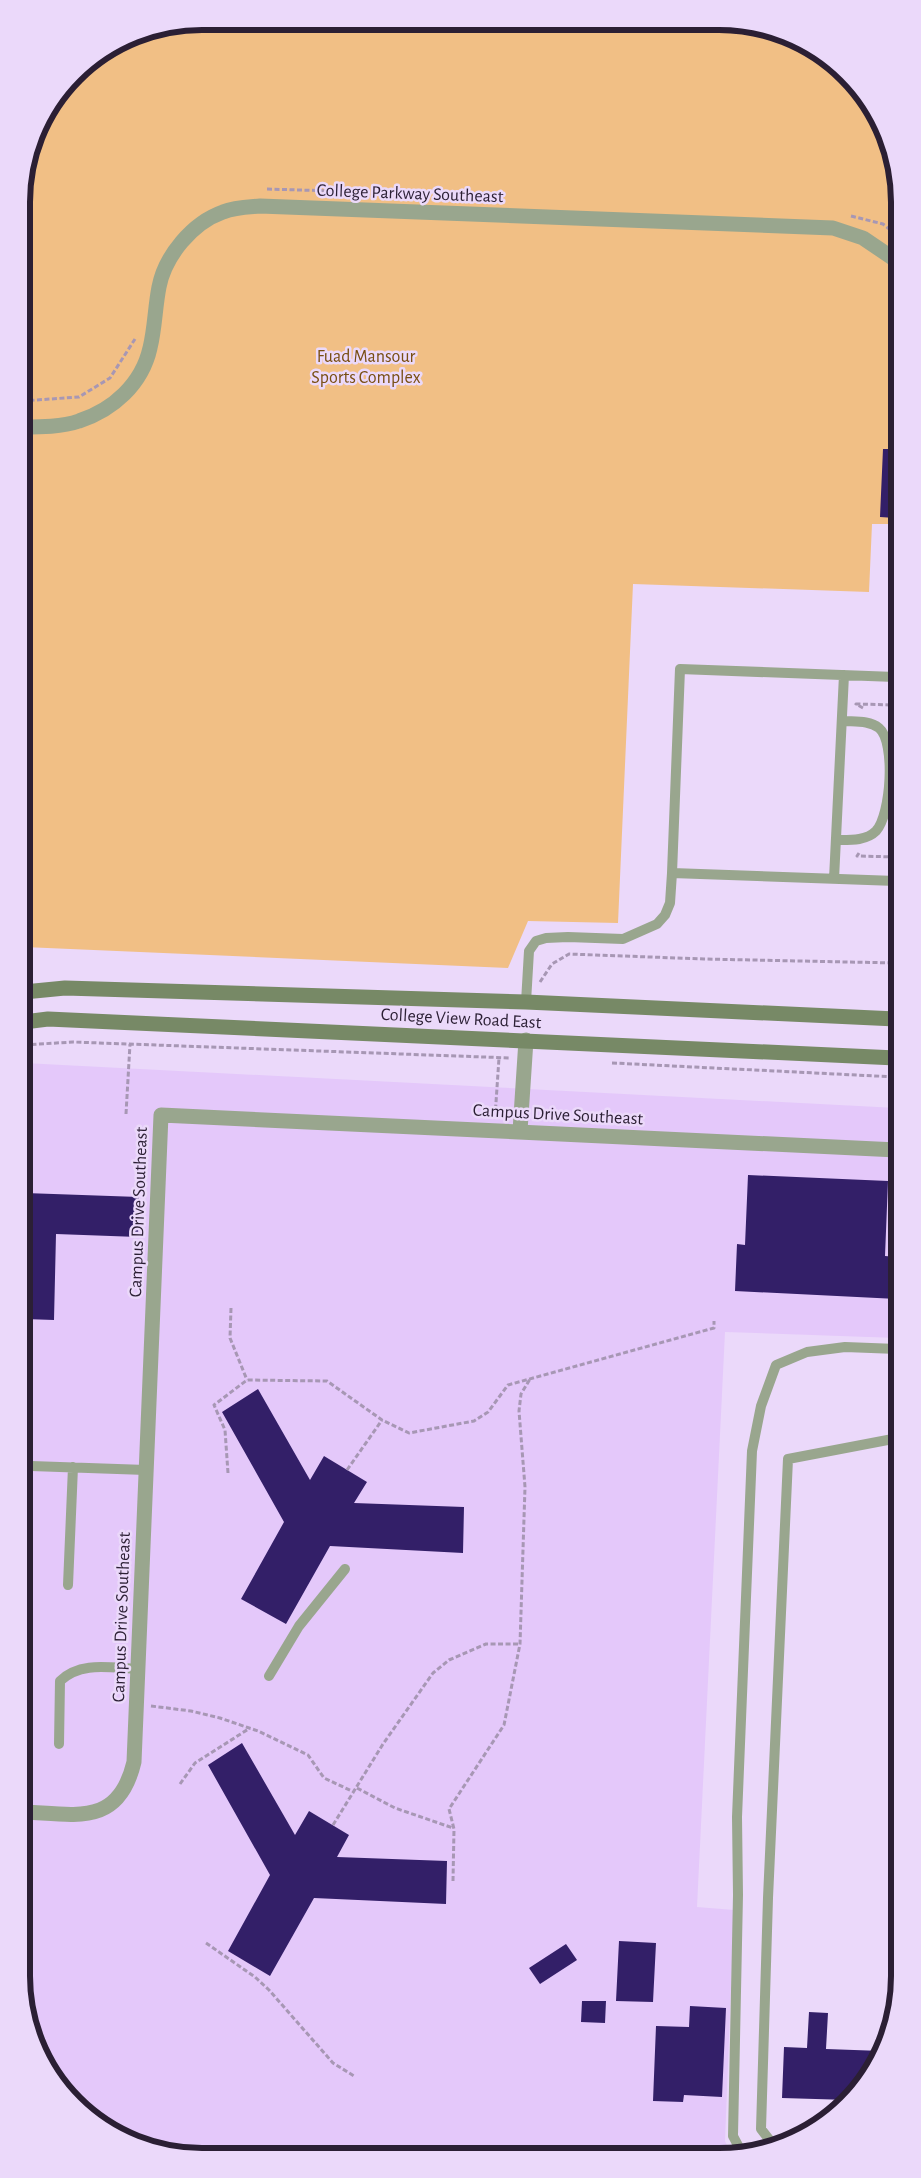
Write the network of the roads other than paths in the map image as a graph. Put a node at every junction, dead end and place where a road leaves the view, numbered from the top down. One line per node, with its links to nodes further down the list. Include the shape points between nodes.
1 (891, 258): 3 (street, College Parkway Southeast, via 863,238 833,228 260,206 239,208 204,221 184,239 168,262 159,286 150,348 141,372 126,394 106,410 78,422)
2 (30, 424): 3 (street, College Parkway Southeast)
3 (45, 426): 4 (street, College Parkway Southeast)
4 (30, 427)
5 (844, 675): 6 (lane); 7 (lane); 9 (lane, via 680,669)
6 (891, 677)
7 (842, 721): 8 (lane); 8 (lane, via 870,723 880,729 887,740 887,803 884,818 876,831 863,839)
8 (836, 840): 10 (lane)
9 (672, 873): 10 (lane); 13 (lane, via 670,904 657,924 623,939 568,937 536,941 530,951)
10 (834, 879): 11 (lane)
11 (891, 881)
12 (30, 991): 13 (main road, College View Road East, via 65,988)
13 (526, 1002): 14 (main road, College View Road East)
14 (891, 1019)
15 (30, 1021): 16 (main road, College View Road East, via 48,1019)
16 (526, 1040): 17 (main road, College View Road East); 18 (street)
17 (891, 1058)
18 (520, 1131): 19 (street, Campus Drive Southeast); 24 (street, Campus Drive Southeast, via 160,1115)
19 (891, 1150)
20 (891, 1349): 32 (lane, via 845,1347 807,1352 776,1365 761,1406 752,1451 737,1817 734,2136)
21 (891, 1439): 31 (lane, via 788,1460 761,2129)
22 (32, 1466): 23 (lane)
23 (73, 1467): 24 (lane); 26 (lane)
24 (146, 1470): 27 (street, Campus Drive Southeast)
25 (345, 1568): 28 (lane, via 299,1626)
26 (68, 1585)
27 (138, 1669): 29 (lane, via 85,1667 70,1672 60,1681); 30 (street, Campus Drive Southeast, via 134,1762 124,1792 113,1803 95,1811 76,1814)
28 (269, 1676)
29 (59, 1744)
30 (30, 1812)
31 (770, 2140)
32 (739, 2147)

